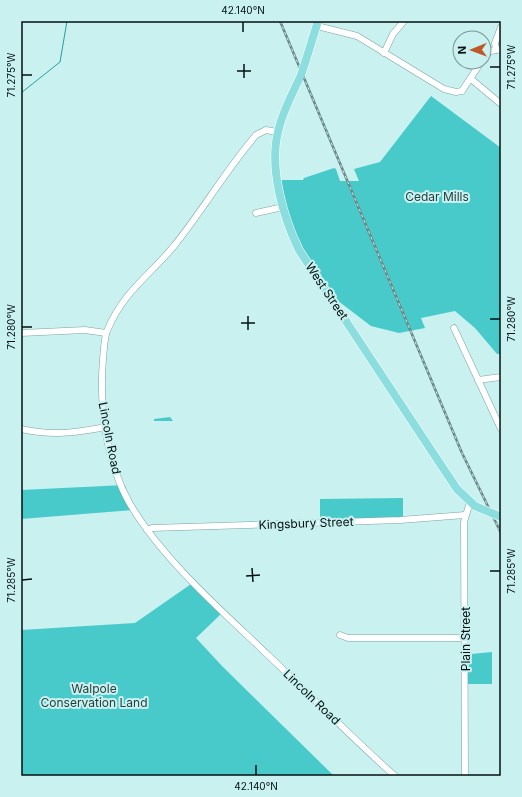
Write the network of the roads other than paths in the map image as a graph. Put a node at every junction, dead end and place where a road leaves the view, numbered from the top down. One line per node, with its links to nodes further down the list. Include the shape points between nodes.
1 (404, 21): 5 (street, via 393,34)
2 (318, 24): 5 (street, via 348,33); 9 (main road, West Street, bridge)
3 (501, 27): 4 (street, via 495,43)
4 (499, 50)
5 (384, 53): 7 (street, via 444,89 462,91)
6 (476, 70): 7 (street)
7 (471, 79): 8 (street)
8 (501, 104)
9 (278, 132): 10 (main road, West Street, via 276,154); 14 (street, Lincoln Road, via 264,130 254,137 174,245 135,285 116,312)
10 (283, 207): 11 (street); 20 (main road, West Street, via 299,250 453,483)
11 (256, 213)
12 (454, 328): 16 (street)
13 (21, 333): 14 (street, via 85,330)
14 (106, 333): 17 (street, Lincoln Road, via 102,384)
15 (501, 377): 16 (street)
16 (478, 380): 19 (street)
17 (106, 427): 18 (street, via 63,434 43,434); 23 (street, Lincoln Road, via 113,462 122,488)
18 (21, 429)
19 (501, 429)
20 (472, 504): 21 (street, Plain Street); 22 (main road, West Street, bridge)
21 (465, 515): 23 (street, Kingsbury Street); 25 (street, Plain Street)
22 (501, 517)
23 (147, 530): 26 (street, Lincoln Road, via 175,563)
24 (340, 635): 25 (street, via 348,638)
25 (464, 638): 27 (street, Plain Street)
26 (395, 776)
27 (465, 776)

